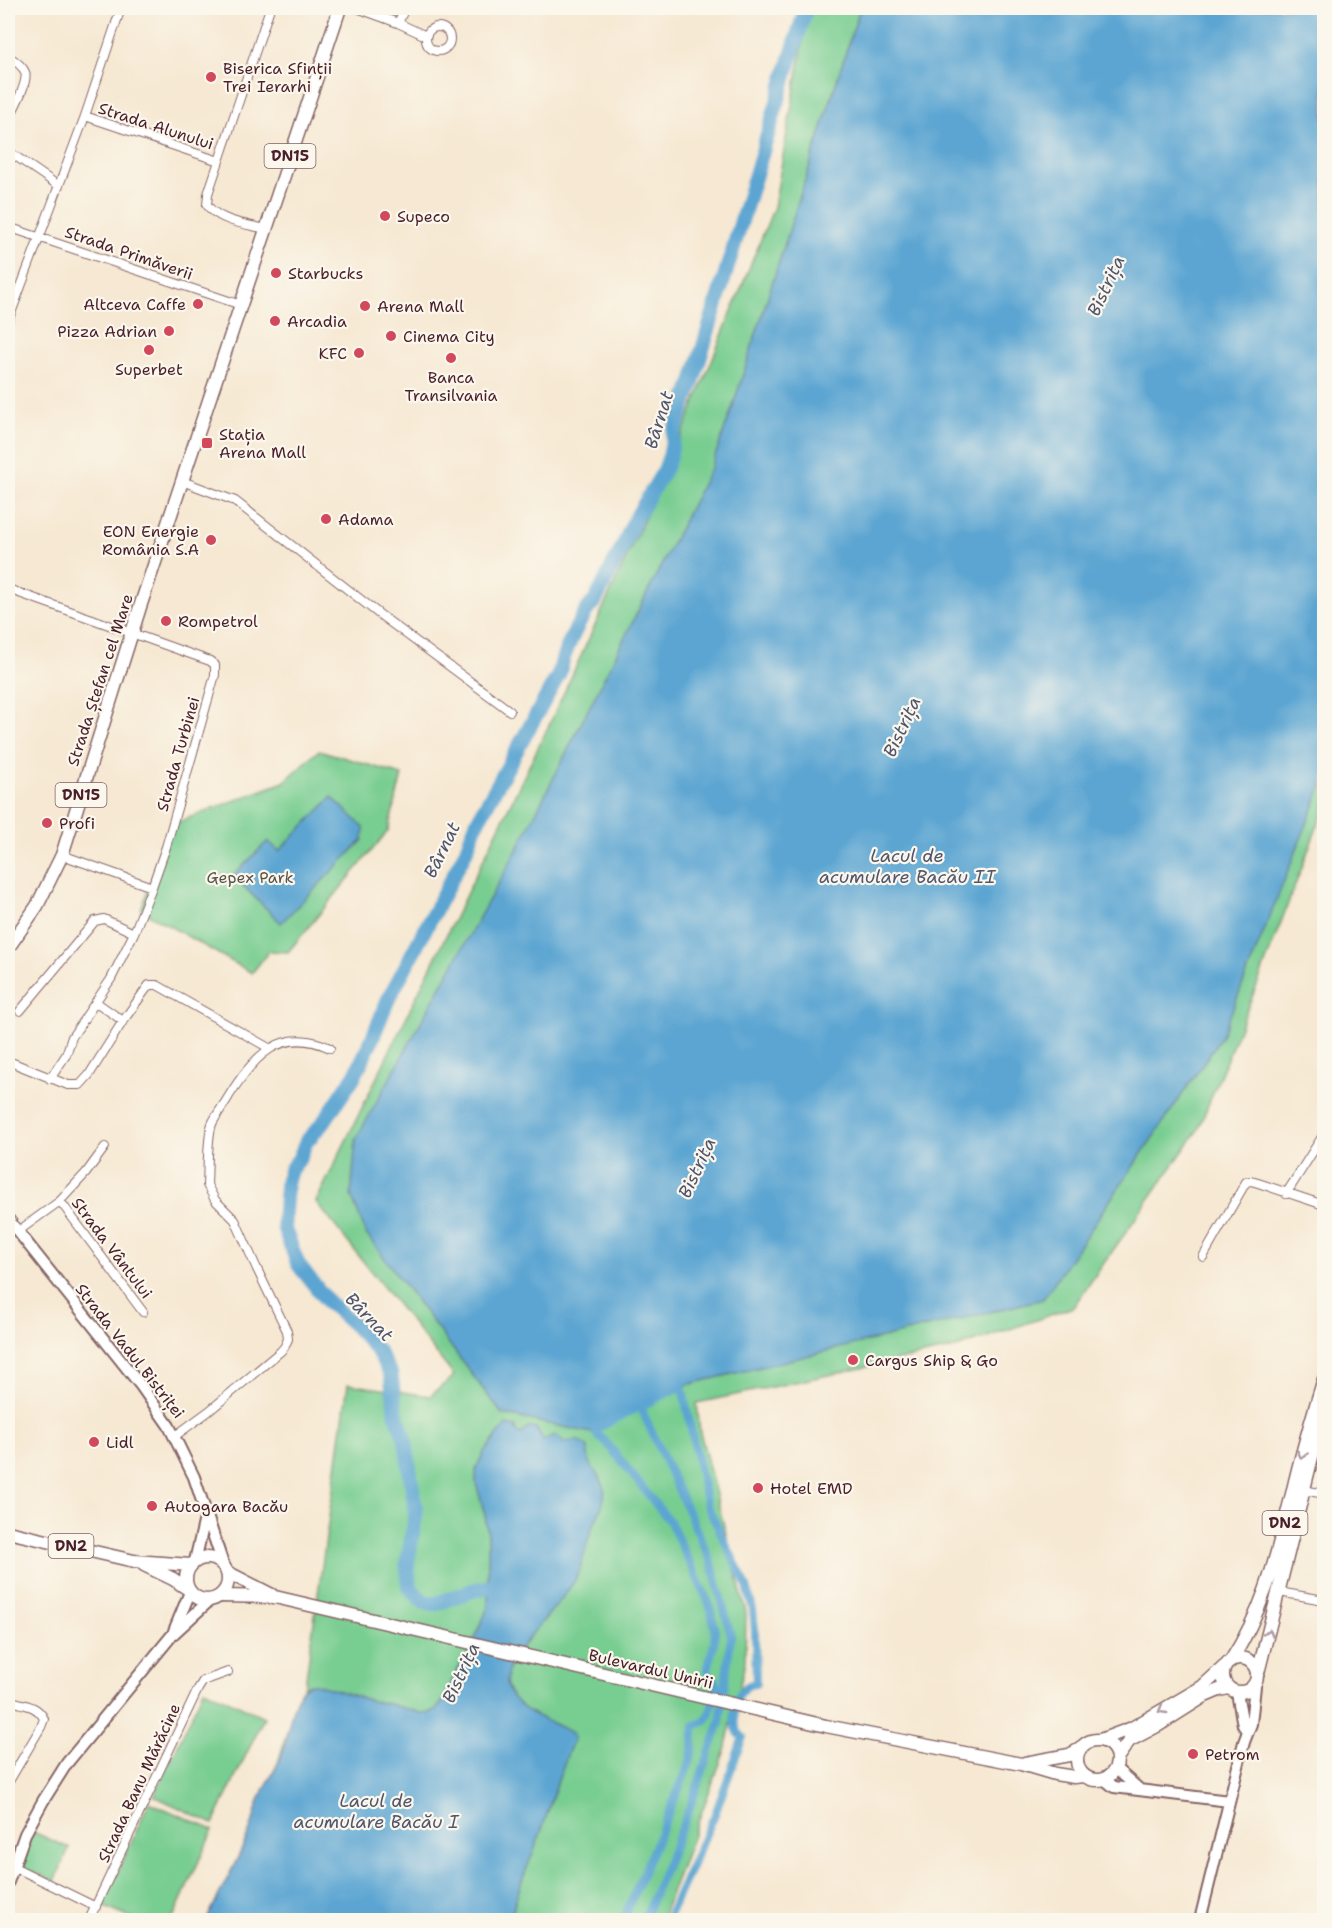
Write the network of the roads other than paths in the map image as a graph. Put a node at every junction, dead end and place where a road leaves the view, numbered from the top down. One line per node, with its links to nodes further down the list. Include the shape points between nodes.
1 (121, 8): 9 (street)
2 (270, 8): 12 (street, Strada Alunului)
3 (340, 8): 15 (main road, Strada Ștefan cel Mare / DN15)
4 (357, 8): 6 (street)
5 (405, 8): 6 (street)
6 (394, 22): 7 (street)
7 (426, 36)
8 (8, 56): 10 (street, via 22,67 26,80)
9 (85, 116): 12 (street, Strada Alunului); 13 (street)
10 (8, 121)
11 (8, 151): 13 (street)
12 (219, 161): 15 (street, Strada Alunului, via 207,205 224,218)
13 (60, 186): 16 (street)
14 (8, 227): 16 (street, Strada Primăverii)
15 (266, 229): 17 (main road, Strada Ștefan cel Mare / DN15)
16 (40, 237): 17 (street, Strada Primăverii); 18 (street)
17 (241, 305): 19 (main road, Strada Ștefan cel Mare / DN15)
18 (8, 321)
19 (182, 481): 21 (main road, Strada Ștefan cel Mare / DN15); 22 (street, via 235,501)
20 (8, 589): 21 (street)
21 (132, 632): 23 (main road, Strada Ștefan cel Mare / DN15); 24 (street, Strada Turbinei, via 215,666)
22 (510, 711)
23 (62, 855): 24 (street); 26 (main road, Strada Ștefan cel Mare / DN15, via 37,906)
24 (153, 887): 25 (street, Strada Turbinei)
25 (134, 933): 27 (street, Strada Turbinei); 28 (street, via 104,919 95,921)
26 (8, 948)
27 (96, 1002): 29 (street); 33 (street, Strada Turbinei)
28 (20, 1011)
29 (123, 1021): 30 (street, via 146,988 157,985); 33 (street, via 84,1083 75,1086)
30 (269, 1048): 31 (street, via 302,1040); 45 (street, via 249,1067 212,1125 207,1185 235,1220 288,1339 248,1379)
31 (330, 1048)
32 (8, 1061): 33 (street)
33 (50, 1079)
34 (1324, 1134): 36 (street)
35 (105, 1147): 37 (street, Strada Vântului)
36 (1286, 1194): 38 (street); 41 (street, via 1246,1182)
37 (60, 1201): 40 (street, Strada Vântului); 42 (street, Strada Vântului)
38 (1324, 1205)
39 (8, 1219): 40 (main road, Strada Vadul Bistriței)
40 (17, 1232): 45 (main road, Strada Vadul Bistriței, via 141,1386)
41 (1203, 1257)
42 (143, 1311)
43 (1324, 1379): 54 (main road, DN2, one-way to 54, via 1276,1559)
44 (1324, 1409): 46 (main road, DN2)
45 (175, 1436): 48 (main road, Strada Vadul Bistriței)
46 (1304, 1490): 47 (street); 54 (main road, DN2)
47 (1324, 1494)
48 (206, 1514): 51 (main road); 52 (main road, Strada Vadul Bistriței)
49 (8, 1532): 50 (main road, DN2)
50 (134, 1561): 51 (main road, DN2); 53 (main road, DN2)
51 (193, 1563): 52 (main road, DN2, via 214,1559); 53 (main road, via 186,1572)
52 (226, 1569): 55 (main road, Bulevardul Unirii / DN2); 56 (main road, via 226,1589)
53 (189, 1590): 56 (main road, DN2, via 195,1597); 58 (main road)
54 (1273, 1591): 57 (street); 59 (main road, DN2); 61 (main road, one-way to 54)
55 (275, 1597): 56 (main road, Bulevardul Unirii / DN2); 68 (main road, Bulevardul Unirii / DN2, via 826,1726)
56 (215, 1598): 58 (main road)
57 (1324, 1600)
58 (173, 1634): 74 (main road, via 67,1763)
59 (1228, 1664): 61 (main road, via 1235,1659 1247,1659 1252,1662); 62 (main road, via 1223,1678); 65 (main road, DN2, one-way to 65, via 1202,1687 1132,1728)
60 (228, 1672): 76 (street, Strada Banu Mărăcine, via 203,1682 198,1689)
61 (1256, 1679): 62 (main road, via 1247,1692); 64 (main road)
62 (1233, 1690): 64 (main road); 67 (main road, via 1205,1696 1129,1741)
63 (8, 1700): 71 (street, via 35,1708 44,1719)
64 (1248, 1732): 73 (main road)
65 (1100, 1740): 66 (main road, DN2, via 1088,1742); 67 (main road, via 1111,1746)
66 (1080, 1749): 68 (main road, Bulevardul Unirii / DN2, via 1069,1755); 69 (main road, via 1077,1766)
67 (1116, 1763): 70 (main road); 72 (main road)
68 (1021, 1764): 69 (main road, Bulevardul Unirii / DN2, via 1055,1774)
69 (1084, 1776): 70 (main road, DN2)
70 (1104, 1779): 72 (main road, via 1114,1786)
71 (8, 1783)
72 (1141, 1790): 73 (main road)
73 (1229, 1801): 78 (main road)
74 (10, 1865): 75 (main road); 76 (street)
75 (8, 1882)
76 (96, 1906): 77 (street, Strada Banu Mărăcine)
77 (89, 1920)
78 (1200, 1920)

